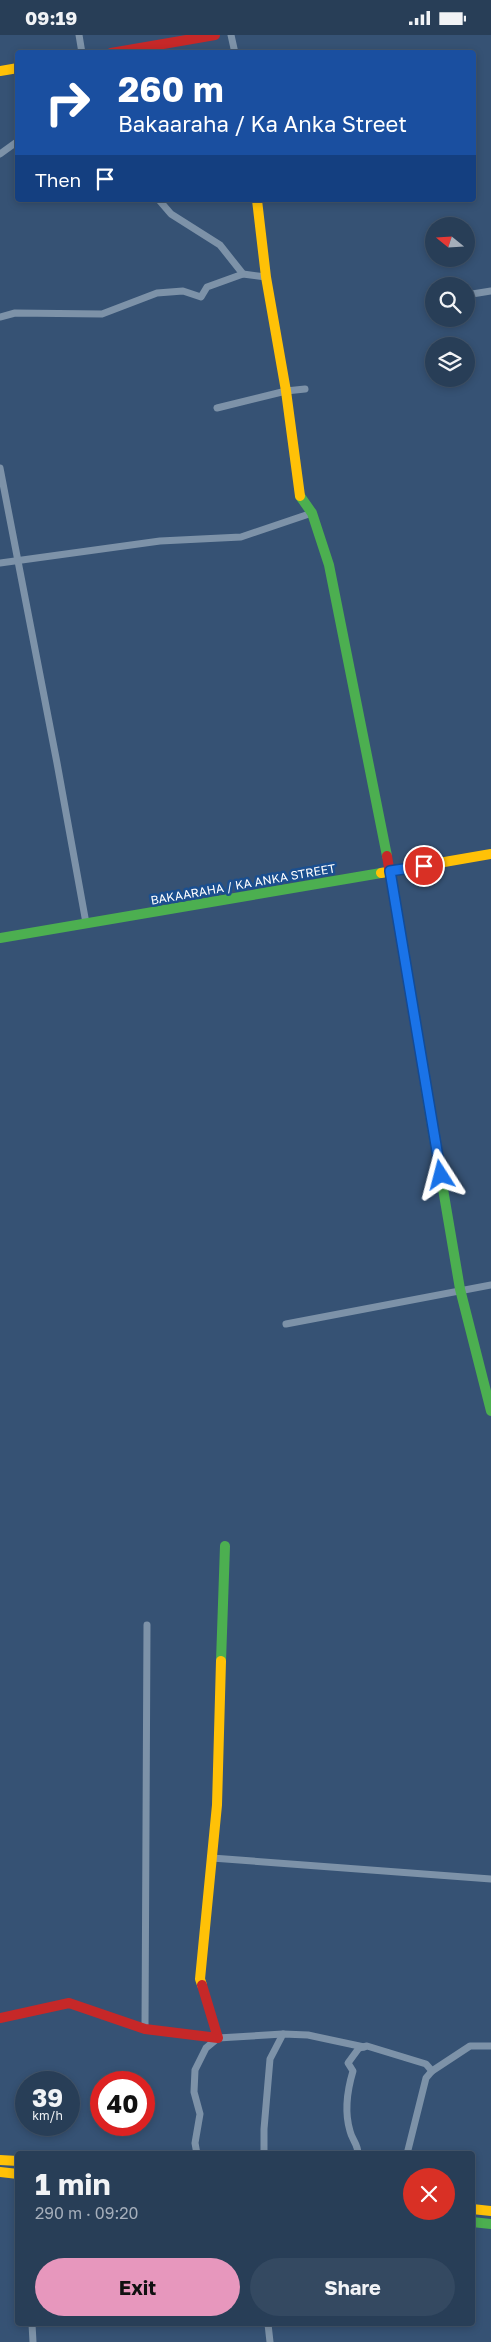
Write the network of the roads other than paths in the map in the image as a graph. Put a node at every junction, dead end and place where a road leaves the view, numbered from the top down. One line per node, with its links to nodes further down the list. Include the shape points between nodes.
1 (79, 35): 4 (street)
2 (215, 35): 5 (street)
3 (231, 35): 6 (street)
4 (82, 50)
5 (128, 50)
6 (234, 50)
7 (15, 69): 8 (street)
8 (0, 71)
9 (15, 143): 10 (street)
10 (0, 154)
11 (162, 202): 13 (street, via 171,214 220,245)
12 (257, 202): 14 (street)
13 (243, 274): 14 (street); 17 (street, via 207,287 201,297 183,291 157,293 102,314 15,313)
14 (266, 277): 19 (street)
15 (491, 291): 16 (street)
16 (475, 294)
17 (0, 317)
18 (305, 389): 19 (street)
19 (286, 391): 20 (street); 22 (street, via 299,495)
20 (217, 408)
21 (0, 468): 23 (street)
22 (312, 513): 23 (street, via 241,537 160,541); 26 (street, via 329,565)
23 (18, 561): 24 (street); 27 (street)
24 (0, 563)
25 (491, 854): 26 (street, BAKAARAHA / KA ANKA STREET)
26 (390, 871): 27 (street, BAKAARAHA / KA ANKA STREET); 30 (street)
27 (86, 923): 28 (street, BAKAARAHA / KA ANKA STREET)
28 (0, 938)
29 (491, 1285): 30 (street)
30 (460, 1289): 31 (street); 32 (street)
31 (286, 1324)
32 (491, 1411)
33 (225, 1546): 35 (street, via 217,1805)
34 (147, 1625): 38 (street)
35 (212, 1858): 36 (street); 40 (street, via 200,1979)
36 (491, 1879)
37 (0, 2018): 38 (street, via 68,2003)
38 (145, 2029): 40 (street)
39 (283, 2033): 40 (street); 42 (street); 45 (street, via 270,2059)
40 (218, 2038): 44 (street, via 206,2048 195,2070 194,2092 200,2114)
41 (491, 2046): 43 (street, via 470,2046)
42 (364, 2047): 43 (street, via 426,2064); 46 (street, via 358,2048 348,2063 353,2071 346,2093 350,2131)
43 (432, 2071): 47 (street, via 426,2078)
44 (196, 2151)
45 (264, 2151)
46 (358, 2151)
47 (408, 2151)
48 (0, 2160): 49 (street)
49 (15, 2161)
50 (0, 2172): 51 (street)
51 (15, 2175)
52 (475, 2209): 53 (street)
53 (491, 2211)
54 (475, 2222): 55 (street)
55 (491, 2224)
56 (32, 2326): 58 (street)
57 (268, 2326): 59 (street)
58 (33, 2342)
59 (270, 2342)

